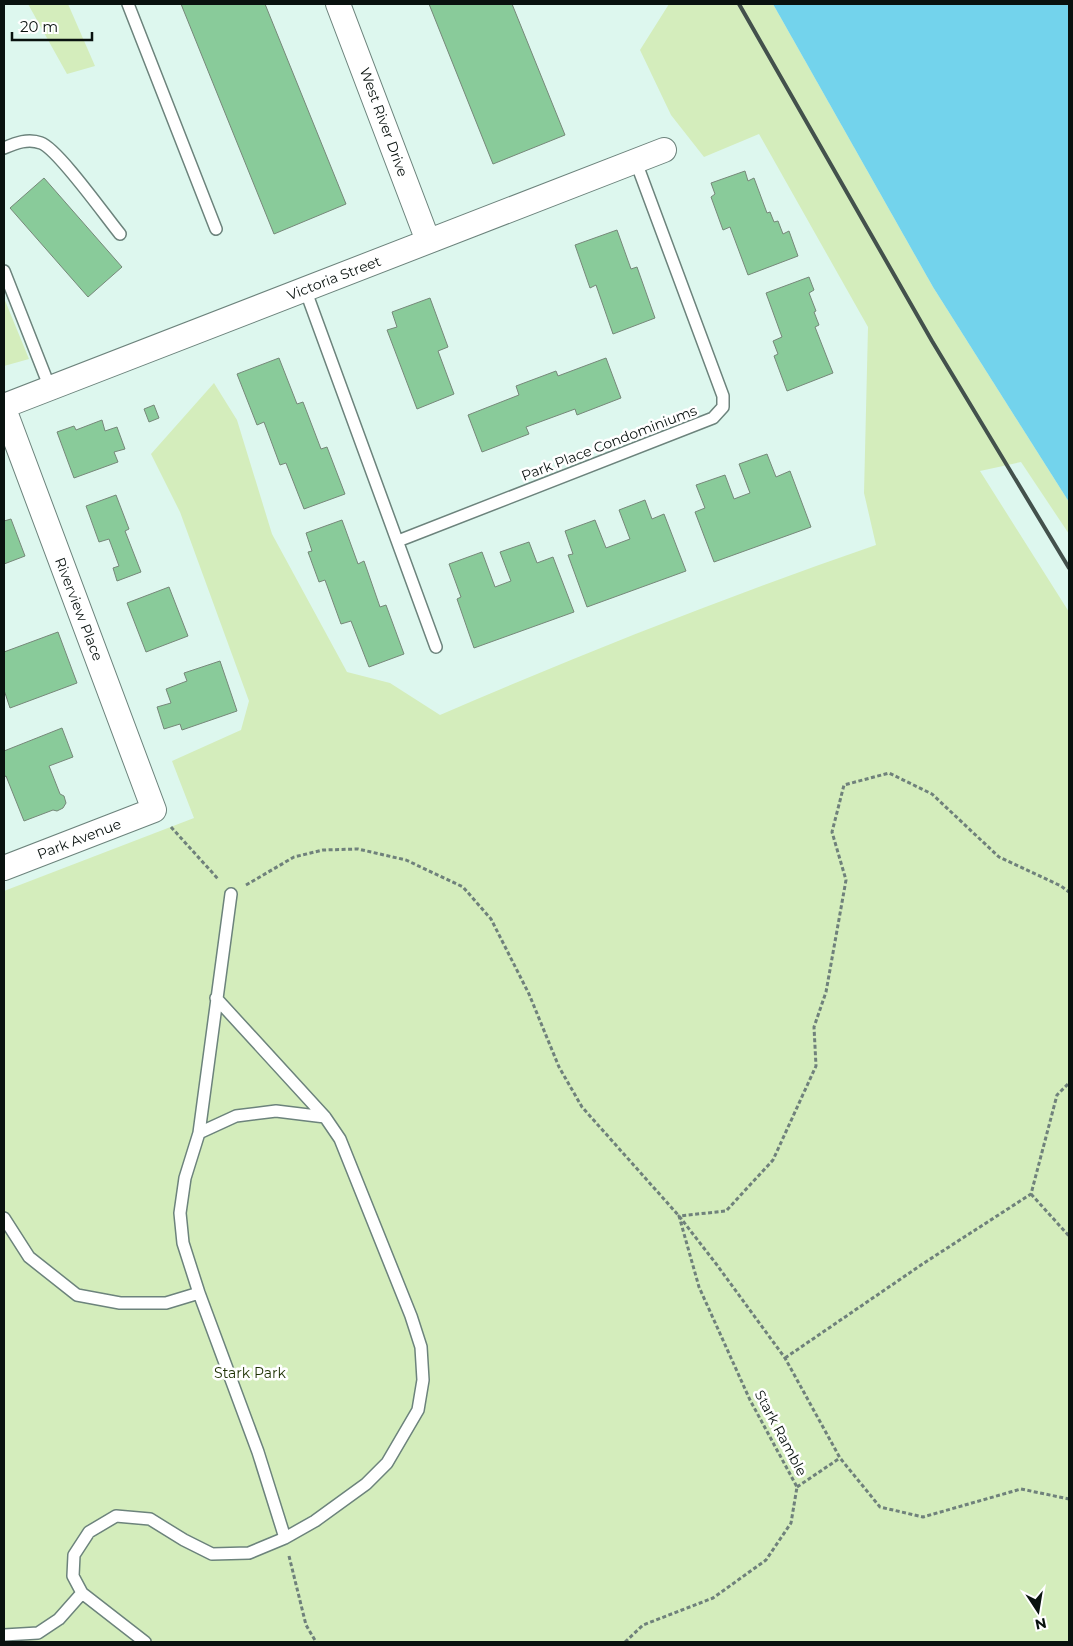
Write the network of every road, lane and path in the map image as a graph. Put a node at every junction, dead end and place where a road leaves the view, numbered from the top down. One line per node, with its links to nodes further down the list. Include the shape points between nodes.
1 (128, 4): 6 (lane)
2 (338, 4): 8 (street, West River Drive)
3 (4, 148): 7 (lane, via 24,140 42,143 58,156)
4 (664, 150): 5 (street, Victoria Street)
5 (636, 162): 8 (street, Victoria Street); 13 (lane, Park Place Condominiums, via 723,396 723,407 713,418)
6 (216, 229)
7 (120, 234)
8 (428, 241): 10 (street, Victoria Street)
9 (4, 270): 11 (lane)
10 (305, 289): 11 (street, Victoria Street); 13 (lane)
11 (50, 388): 12 (street, Victoria Street)
12 (4, 408): 15 (street, Riverview Place)
13 (398, 540): 14 (lane)
14 (436, 647)
15 (154, 810): 16 (street, Park Avenue); 18 (path)
16 (4, 868)
17 (1069, 892): 24 (path, via 999,857 932,794 889,773 844,785 832,832 846,880 826,992 814,1027 816,1066 773,1160 726,1211)
18 (231, 894): 19 (lane); 24 (path, via 294,857 323,850 358,849 406,860 463,887 491,919 530,994 559,1068 582,1107)
19 (216, 998): 21 (lane); 22 (lane)
20 (1069, 1084): 23 (path, via 1057,1094)
21 (325, 1117): 22 (lane, via 276,1111 236,1116); 32 (lane, via 340,1139 411,1316 421,1347 423,1380 418,1410 387,1463 315,1521)
22 (199, 1133): 27 (lane, via 185,1178 180,1213 183,1243)
23 (1031, 1194): 26 (path); 28 (path)
24 (679, 1216): 28 (path); 30 (path, Stark Ramble, via 699,1287 750,1400)
25 (4, 1218): 27 (lane, via 29,1258 77,1295 120,1303 166,1303)
26 (1069, 1236)
27 (199, 1293): 32 (lane, via 258,1452)
28 (785, 1358): 29 (path)
29 (840, 1458): 30 (path); 31 (path, via 880,1507 923,1516 1022,1489)
30 (796, 1487): 37 (path, Stark Ramble, via 791,1523 766,1560 713,1598 643,1625)
31 (1069, 1498)
32 (285, 1538): 33 (lane, via 249,1553 212,1554 150,1519 116,1516 90,1532 74,1555 73,1576); 36 (path, via 306,1625)
33 (82, 1593): 34 (lane, via 59,1618 38,1633); 35 (lane)
34 (4, 1635)
35 (145, 1642)
36 (316, 1642)
37 (625, 1642)

